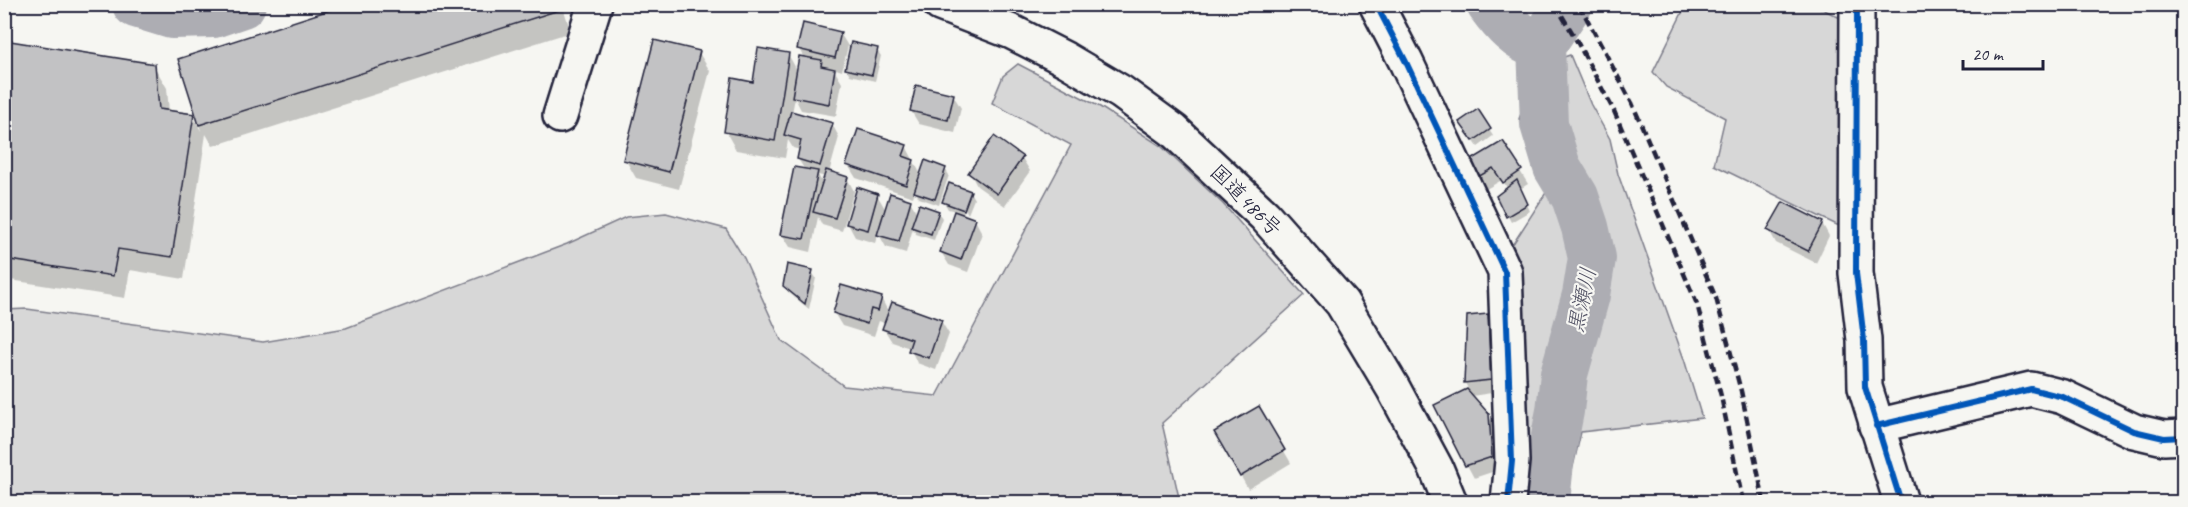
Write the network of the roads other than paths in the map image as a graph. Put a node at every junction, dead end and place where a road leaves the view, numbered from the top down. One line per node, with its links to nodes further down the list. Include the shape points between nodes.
1 (595, 4): 5 (main road)
2 (940, 4): 8 (main road, 国道486号, via 1012,32 1121,92 1173,130 1257,209 1341,303 1393,388)
3 (1376, 4): 9 (main road, via 1505,272 1512,461)
4 (1857, 4): 6 (main road, via 1856,273 1865,387)
5 (560, 116)
6 (1876, 426): 7 (main road, via 2031,389 2063,397 2134,431 2164,438); 10 (main road)
7 (2184, 437)
8 (1450, 502)
9 (1508, 502)
10 (1900, 502)

